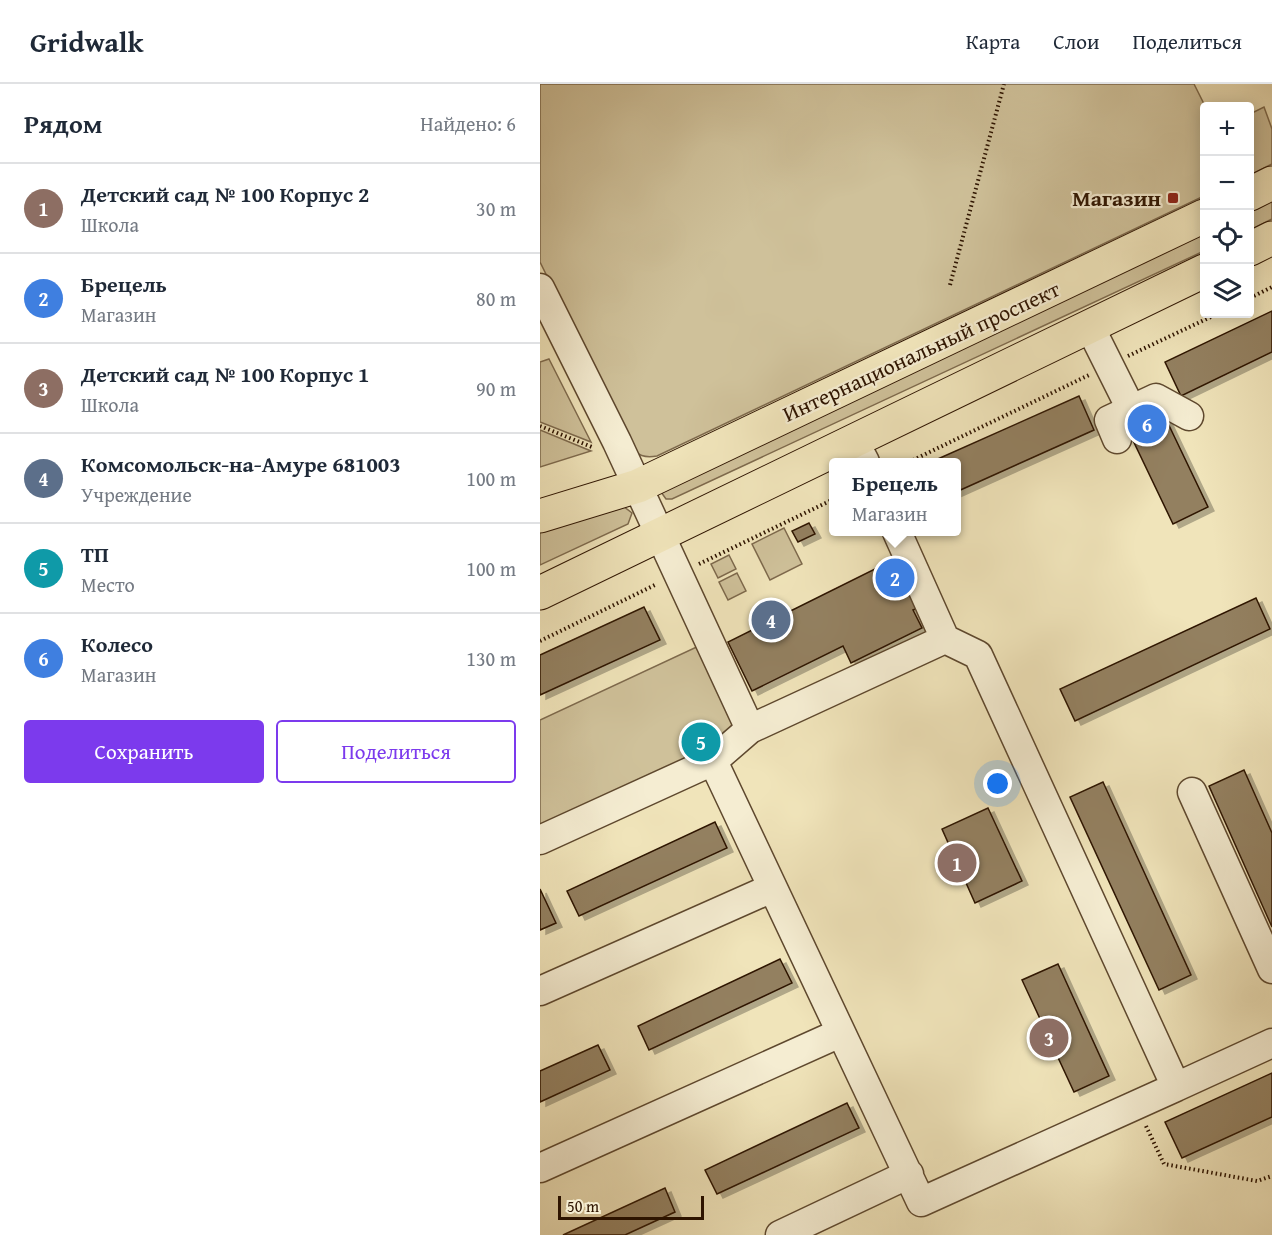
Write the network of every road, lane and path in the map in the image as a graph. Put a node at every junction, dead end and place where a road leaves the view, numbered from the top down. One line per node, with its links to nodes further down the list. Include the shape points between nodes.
1 (1004, 84): 8 (path)
2 (1272, 183): 3 (main road)
3 (1254, 192)
4 (1200, 218): 24 (main road, Интернациональный проспект)
5 (1272, 238): 6 (main road)
6 (1254, 247)
7 (1200, 273): 13 (main road)
8 (950, 285)
9 (1272, 287): 11 (path)
10 (540, 288): 24 (street)
11 (1254, 295)
12 (1208, 318): 14 (path)
13 (1090, 327): 14 (street); 20 (main road)
14 (1109, 365): 15 (street); 22 (path)
15 (1131, 409): 16 (street, via 1156,398); 18 (street, via 1108,420)
16 (1189, 416)
17 (540, 426): 19 (path)
18 (1117, 439)
19 (601, 450)
20 (860, 452): 21 (main road)
21 (845, 458)
22 (917, 458)
23 (829, 465): 26 (main road)
24 (638, 486): 25 (main road, Интернациональный проспект); 26 (street)
25 (540, 516)
26 (659, 535): 28 (main road); 30 (street)
27 (899, 536): 29 (street)
28 (540, 593)
29 (945, 639): 30 (street); 39 (street, via 978,655)
30 (750, 729): 31 (street)
31 (713, 761): 33 (street); 34 (street)
32 (1191, 792): 35 (street)
33 (540, 840)
34 (772, 888): 36 (street); 37 (street)
35 (1272, 969)
36 (540, 991)
37 (840, 1033): 41 (street); 42 (street)
38 (1272, 1043): 39 (street)
39 (1176, 1087): 40 (street)
40 (1136, 1105): 42 (street, via 921,1202); 43 (path, via 1164,1164 1257,1181)
41 (540, 1168)
42 (909, 1174): 44 (street)
43 (1272, 1176)
44 (780, 1235)

